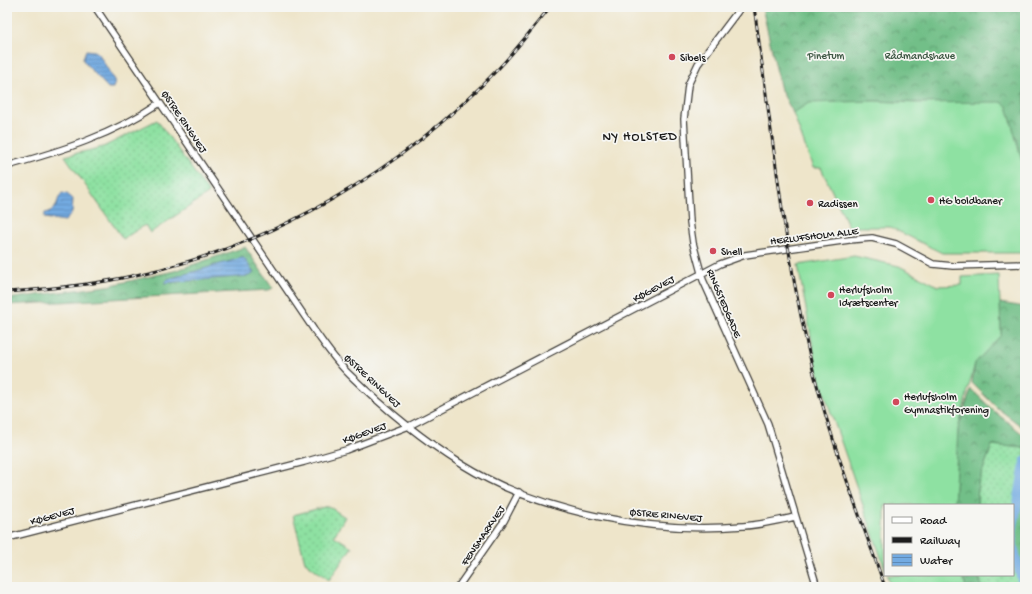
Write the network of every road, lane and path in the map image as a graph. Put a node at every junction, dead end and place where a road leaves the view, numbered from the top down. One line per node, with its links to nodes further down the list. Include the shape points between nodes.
1 (95, 7): 3 (street, ØSTRE RINGVEJ)
2 (740, 8): 6 (street, RINGSTEDGADE, via 698,64 685,94 690,222)
3 (160, 103): 4 (street, via 123,125 90,140); 7 (street, ØSTRE RINGVEJ, via 333,356 349,374)
4 (7, 166)
5 (1025, 264): 6 (street, HERLUFSHOLM ALLE, via 942,266 926,261 896,244 872,238 745,255 730,259)
6 (701, 274): 7 (street, KØGEVEJ); 9 (street, RINGSTEDGADE, via 768,424)
7 (409, 426): 8 (street, ØSTRE RINGVEJ, via 464,465); 10 (street, KØGEVEJ, via 346,450 304,462)
8 (519, 492): 9 (street, ØSTRE RINGVEJ, via 586,513 664,526 741,526); 11 (street, FENSMARKVEJ, via 504,521)
9 (796, 517): 12 (street, RINGSTEDGADE)
10 (7, 538)
11 (458, 587)
12 (816, 587)

